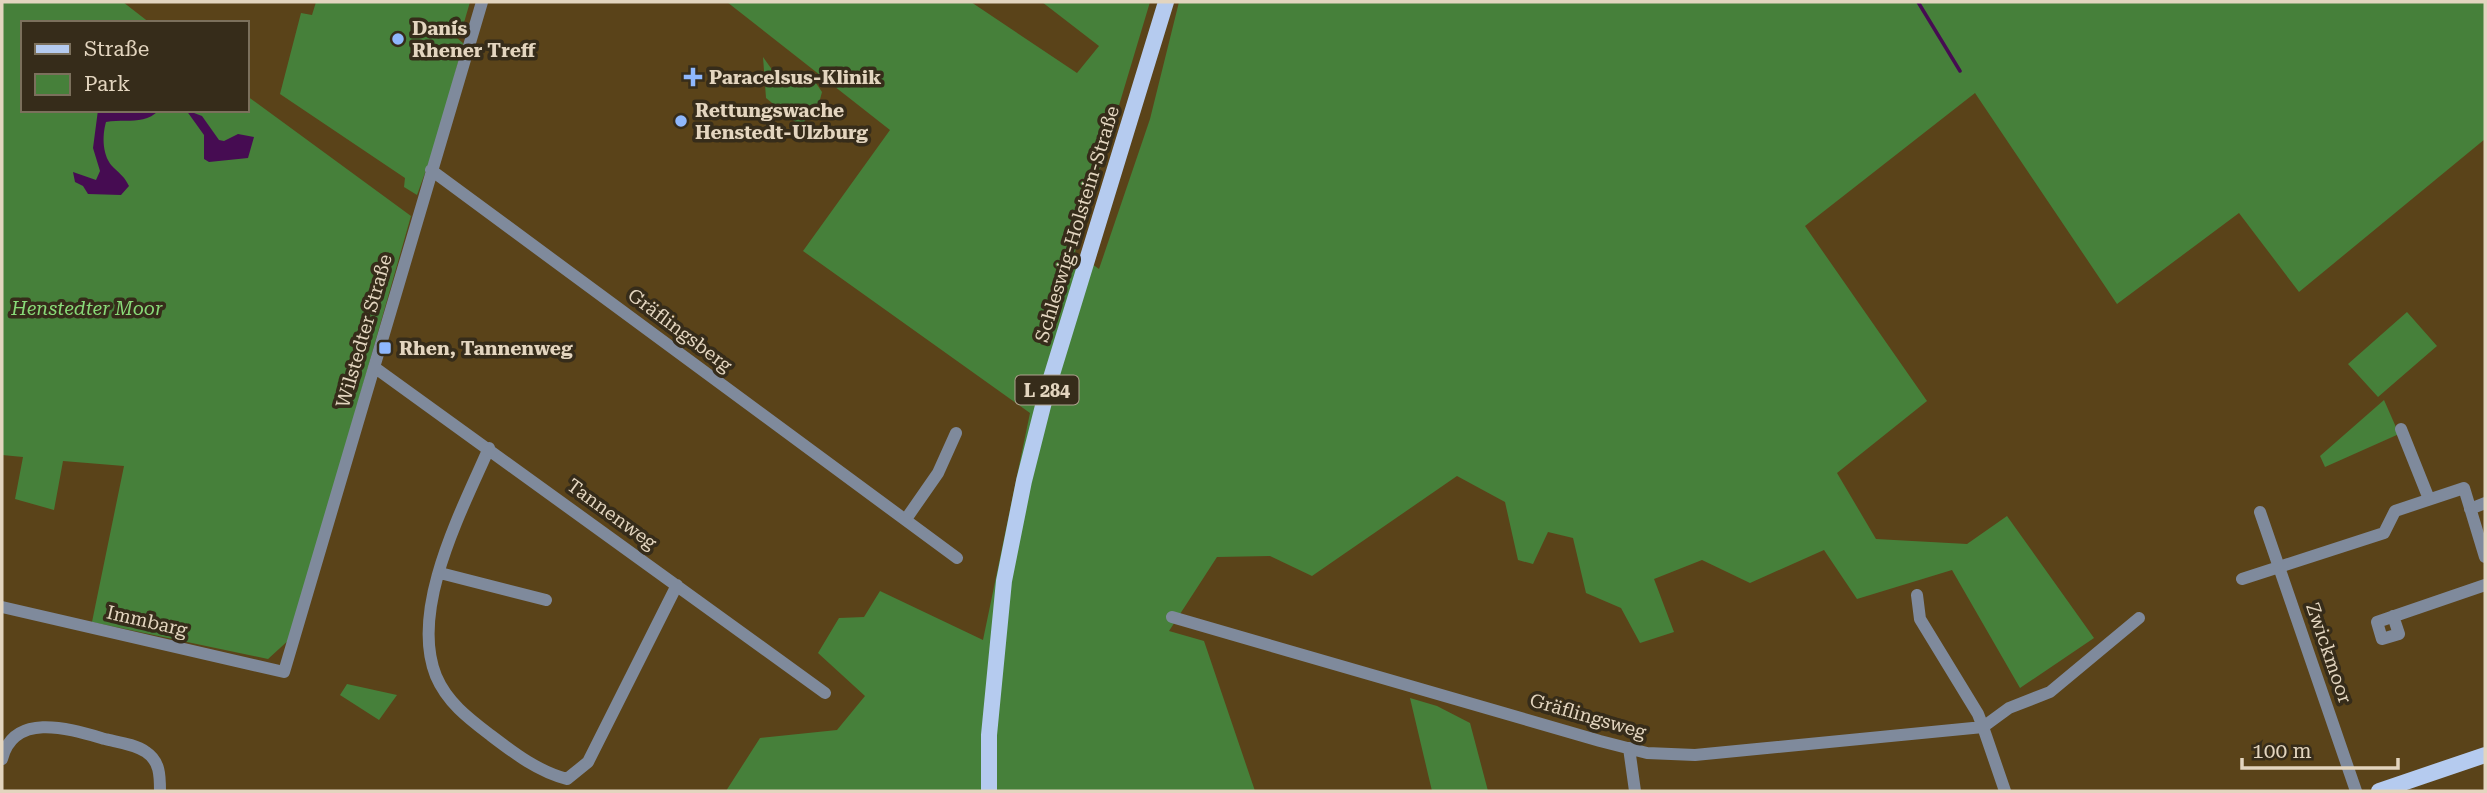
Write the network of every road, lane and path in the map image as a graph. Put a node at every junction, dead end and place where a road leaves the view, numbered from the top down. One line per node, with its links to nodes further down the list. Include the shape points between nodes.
1 (482, 2): 3 (street, Wilstedter Straße)
2 (1166, 2): 33 (main road, Schleswig-Holstein-Straße / L 284, via 1046,394 1024,481 1000,620 989,735)
3 (431, 170): 4 (street, Wilstedter Straße); 12 (street, Gräflingsberg)
4 (374, 367): 7 (street, Tannenweg); 26 (street, Wilstedter Straße)
5 (2401, 429): 8 (street)
6 (956, 433): 12 (street, via 938,473)
7 (489, 448): 16 (street); 18 (street, Tannenweg)
8 (2429, 499): 10 (street, via 2464,488); 15 (street, via 2395,511 2384,533)
9 (2485, 503): 10 (street)
10 (2470, 509): 13 (street)
11 (2260, 512): 15 (street, Zwickmoor)
12 (906, 519): 14 (street, Gräflingsberg)
13 (2485, 557)
14 (957, 558)
15 (2279, 567): 17 (street); 36 (street, Zwickmoor)
16 (440, 573): 18 (street, via 429,619 430,657 440,683 457,709 543,772 566,779 588,762); 21 (street)
17 (2242, 579)
18 (677, 585): 27 (street, Tannenweg)
19 (2485, 585): 23 (street)
20 (1917, 595): 28 (street, via 1920,619)
21 (545, 600)
22 (2, 607): 26 (street, Immbarg)
23 (2393, 616)
24 (1172, 617): 29 (street, Gräflingsweg)
25 (2139, 618): 28 (street, via 2050,692 2009,708)
26 (284, 672)
27 (825, 693)
28 (1983, 727): 29 (street, Gräflingsweg, via 1695,755); 35 (street)
29 (1629, 748): 34 (street)
30 (2485, 755): 37 (main road)
31 (2, 759): 32 (street, via 10,740 25,730 40,726 72,730 147,752 159,768)
32 (160, 791)
33 (989, 791)
34 (1634, 791)
35 (2005, 791)
36 (2356, 791)
37 (2379, 791)

